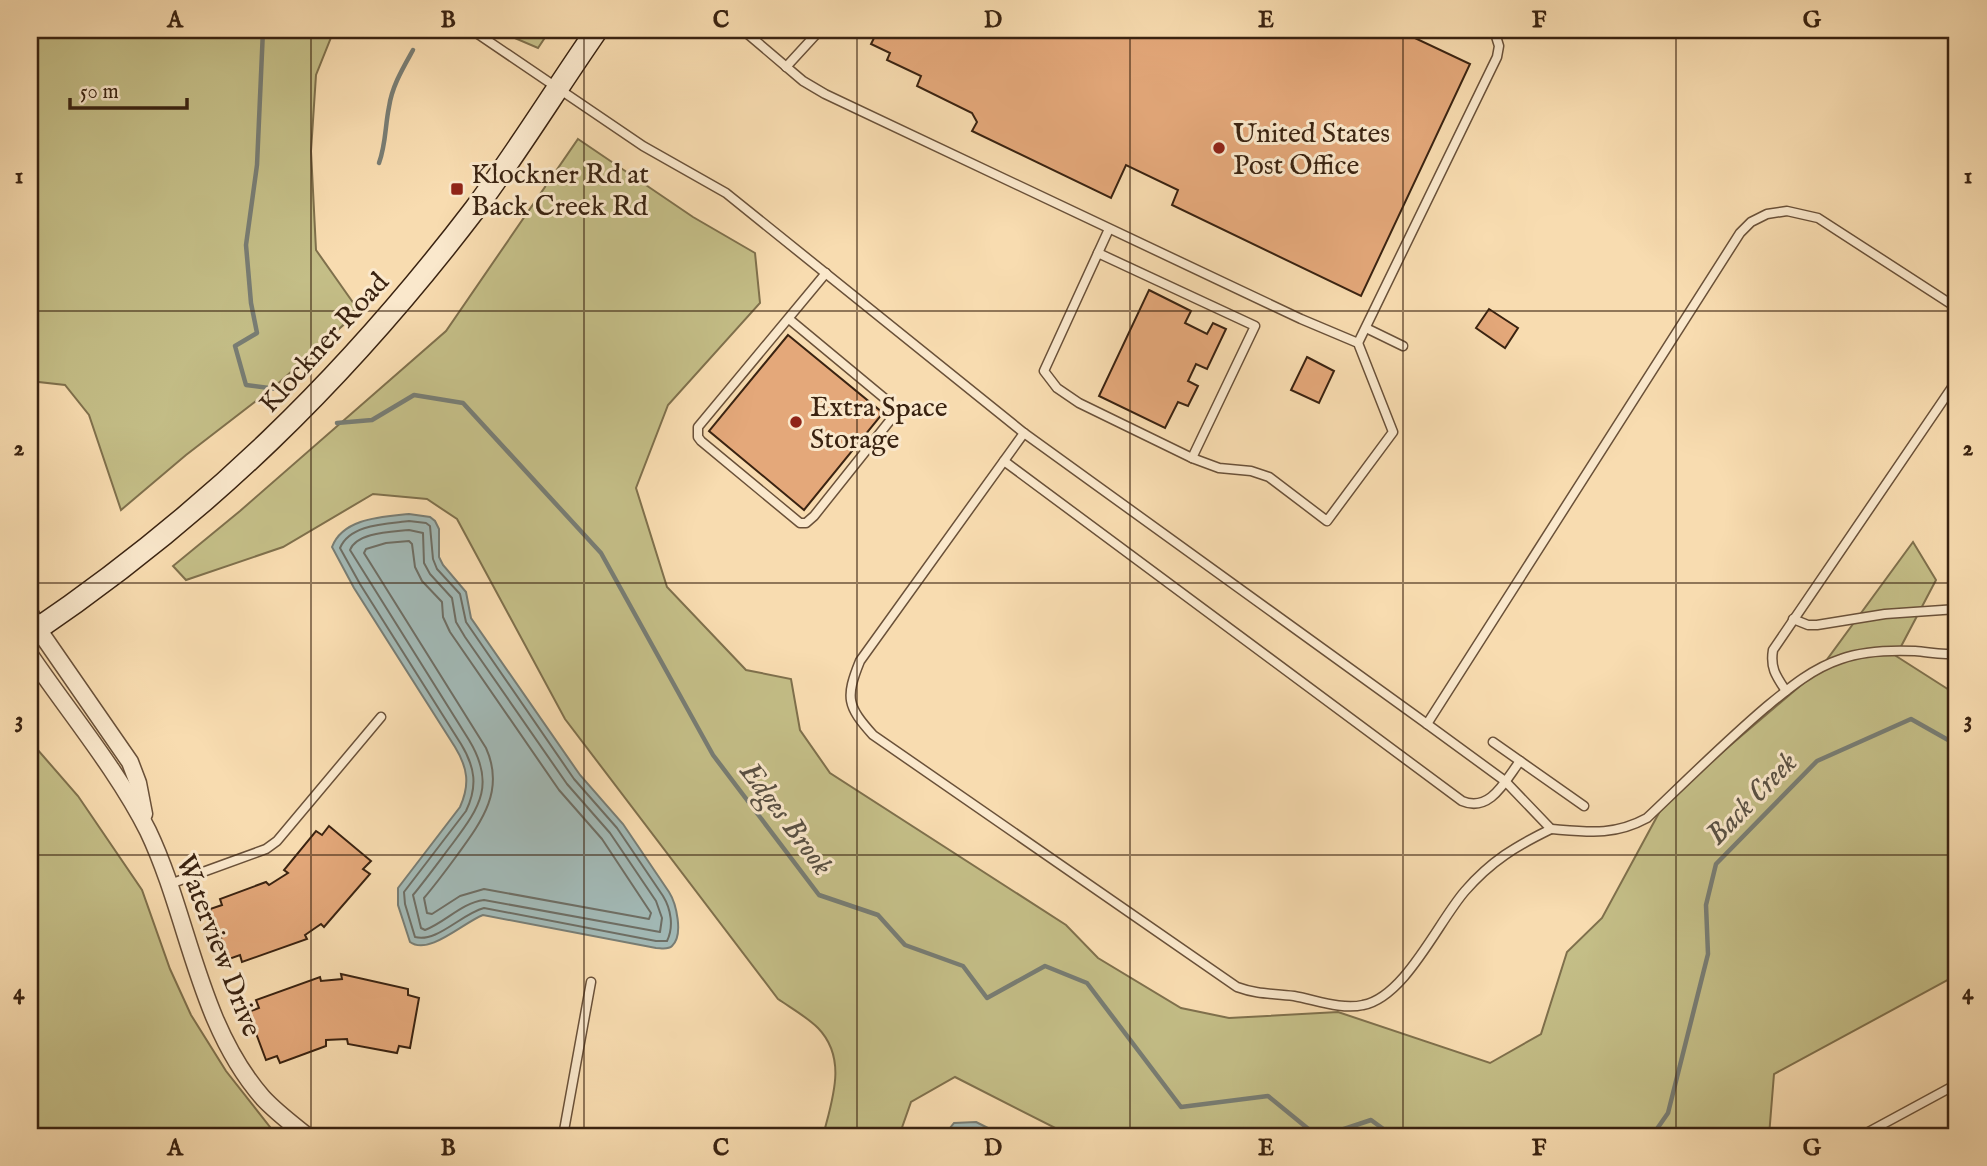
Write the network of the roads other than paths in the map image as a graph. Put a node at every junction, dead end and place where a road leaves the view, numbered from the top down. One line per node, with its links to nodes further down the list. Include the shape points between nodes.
1 (472, 30): 7 (lane)
2 (597, 30): 7 (main road, Klockner Road)
3 (743, 30): 6 (lane)
4 (820, 30): 6 (lane)
5 (1494, 30): 13 (lane, via 1497,57)
6 (786, 67): 8 (lane, via 824,94)
7 (559, 87): 10 (lane, via 643,146 726,192); 22 (main road, Klockner Road, via 439,255 314,400 150,548 92,592)
8 (1109, 229): 9 (lane); 14 (lane)
9 (1098, 253): 18 (lane, via 1044,371 1057,388 1079,403); 18 (lane, via 1255,326)
10 (825, 273): 12 (lane); 17 (lane)
11 (1957, 308): 27 (lane, via 1818,218 1787,211 1751,222)
12 (789, 319): 12 (lane, via 701,421 698,433 701,441 800,523 806,523 896,413 895,407)
13 (1366, 328): 14 (lane); 15 (lane)
14 (1358, 343): 18 (lane, via 1393,432 1327,521 1269,477)
15 (1404, 346)
16 (1957, 380): 21 (lane)
17 (1024, 433): 19 (lane); 27 (lane)
18 (1192, 458)
19 (1004, 461): 30 (lane, via 1462,801 1481,804); 32 (lane, via 860,661 850,697 855,715 873,735 1237,987 1256,994 1350,1007 1380,999 1396,987 1464,892 1497,859)
20 (1957, 609): 21 (lane, via 1817,625)
21 (1793, 619): 25 (lane, via 1773,649 1771,663)
22 (32, 625): 33 (street, Waterview Drive, via 130,762)
23 (1957, 653): 25 (lane, via 1868,653 1840,659)
24 (30, 655): 33 (street, Waterview Drive)
25 (1786, 691): 32 (lane, via 1647,818 1630,828 1611,832)
26 (381, 717): 34 (lane, via 277,841)
27 (1427, 724): 30 (lane)
28 (1493, 742): 29 (lane)
29 (1520, 761): 30 (lane); 31 (lane)
30 (1505, 781): 32 (lane)
31 (1584, 806)
32 (1551, 829)
33 (147, 830): 34 (street, Waterview Drive)
34 (170, 884): 37 (street, Waterview Drive, via 204,988 234,1055 264,1098)
35 (591, 982): 38 (lane)
36 (1957, 1084): 39 (lane)
37 (307, 1136)
38 (563, 1136)
39 (1861, 1136)

